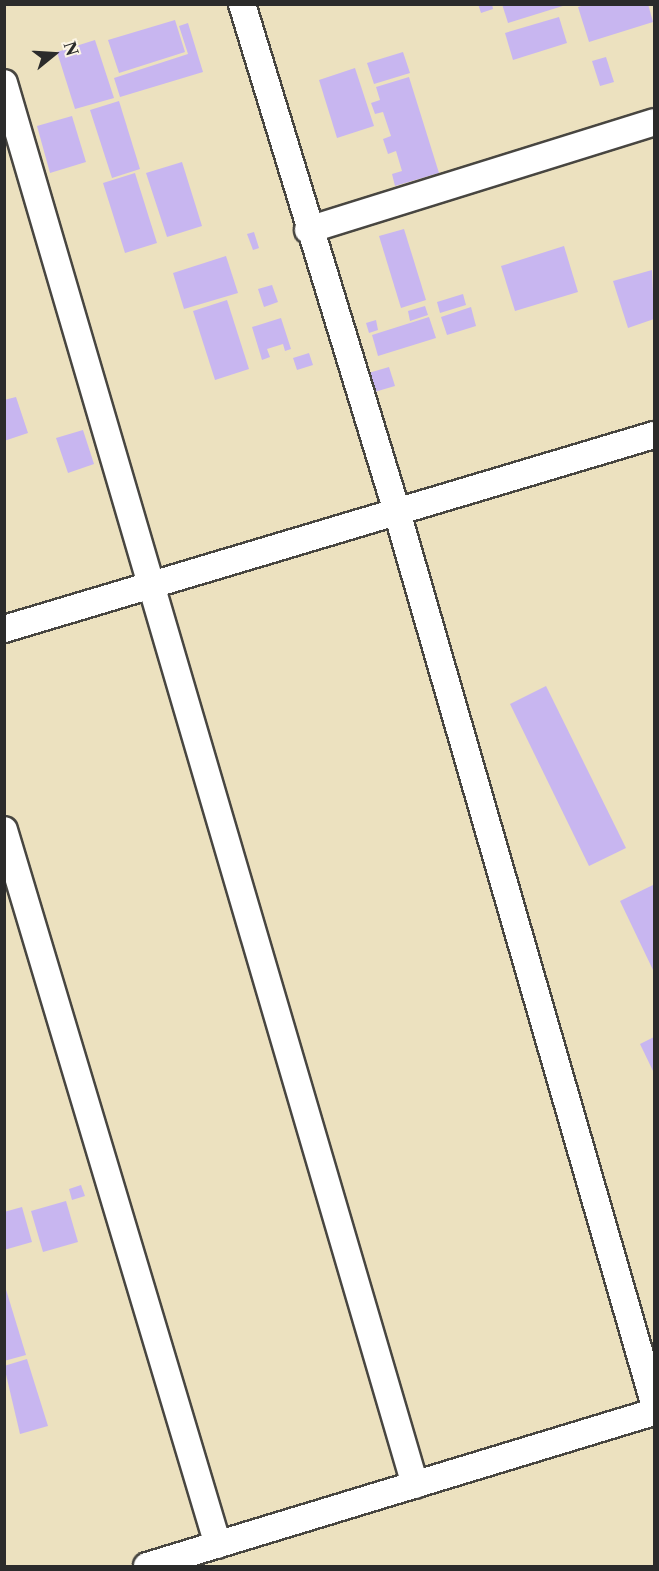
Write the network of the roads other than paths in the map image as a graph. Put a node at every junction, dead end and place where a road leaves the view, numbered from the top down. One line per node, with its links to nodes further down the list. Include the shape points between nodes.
1 (242, 4): 4 (street)
2 (4, 83): 7 (street)
3 (654, 122): 4 (street)
4 (308, 230): 6 (street)
5 (654, 435): 6 (street)
6 (397, 512): 7 (street); 10 (street)
7 (151, 586): 8 (street); 12 (street)
8 (4, 629)
9 (4, 830): 13 (street)
10 (654, 1403)
11 (654, 1412): 12 (street)
12 (415, 1485): 13 (street)
13 (218, 1545): 14 (street)
14 (147, 1566)

